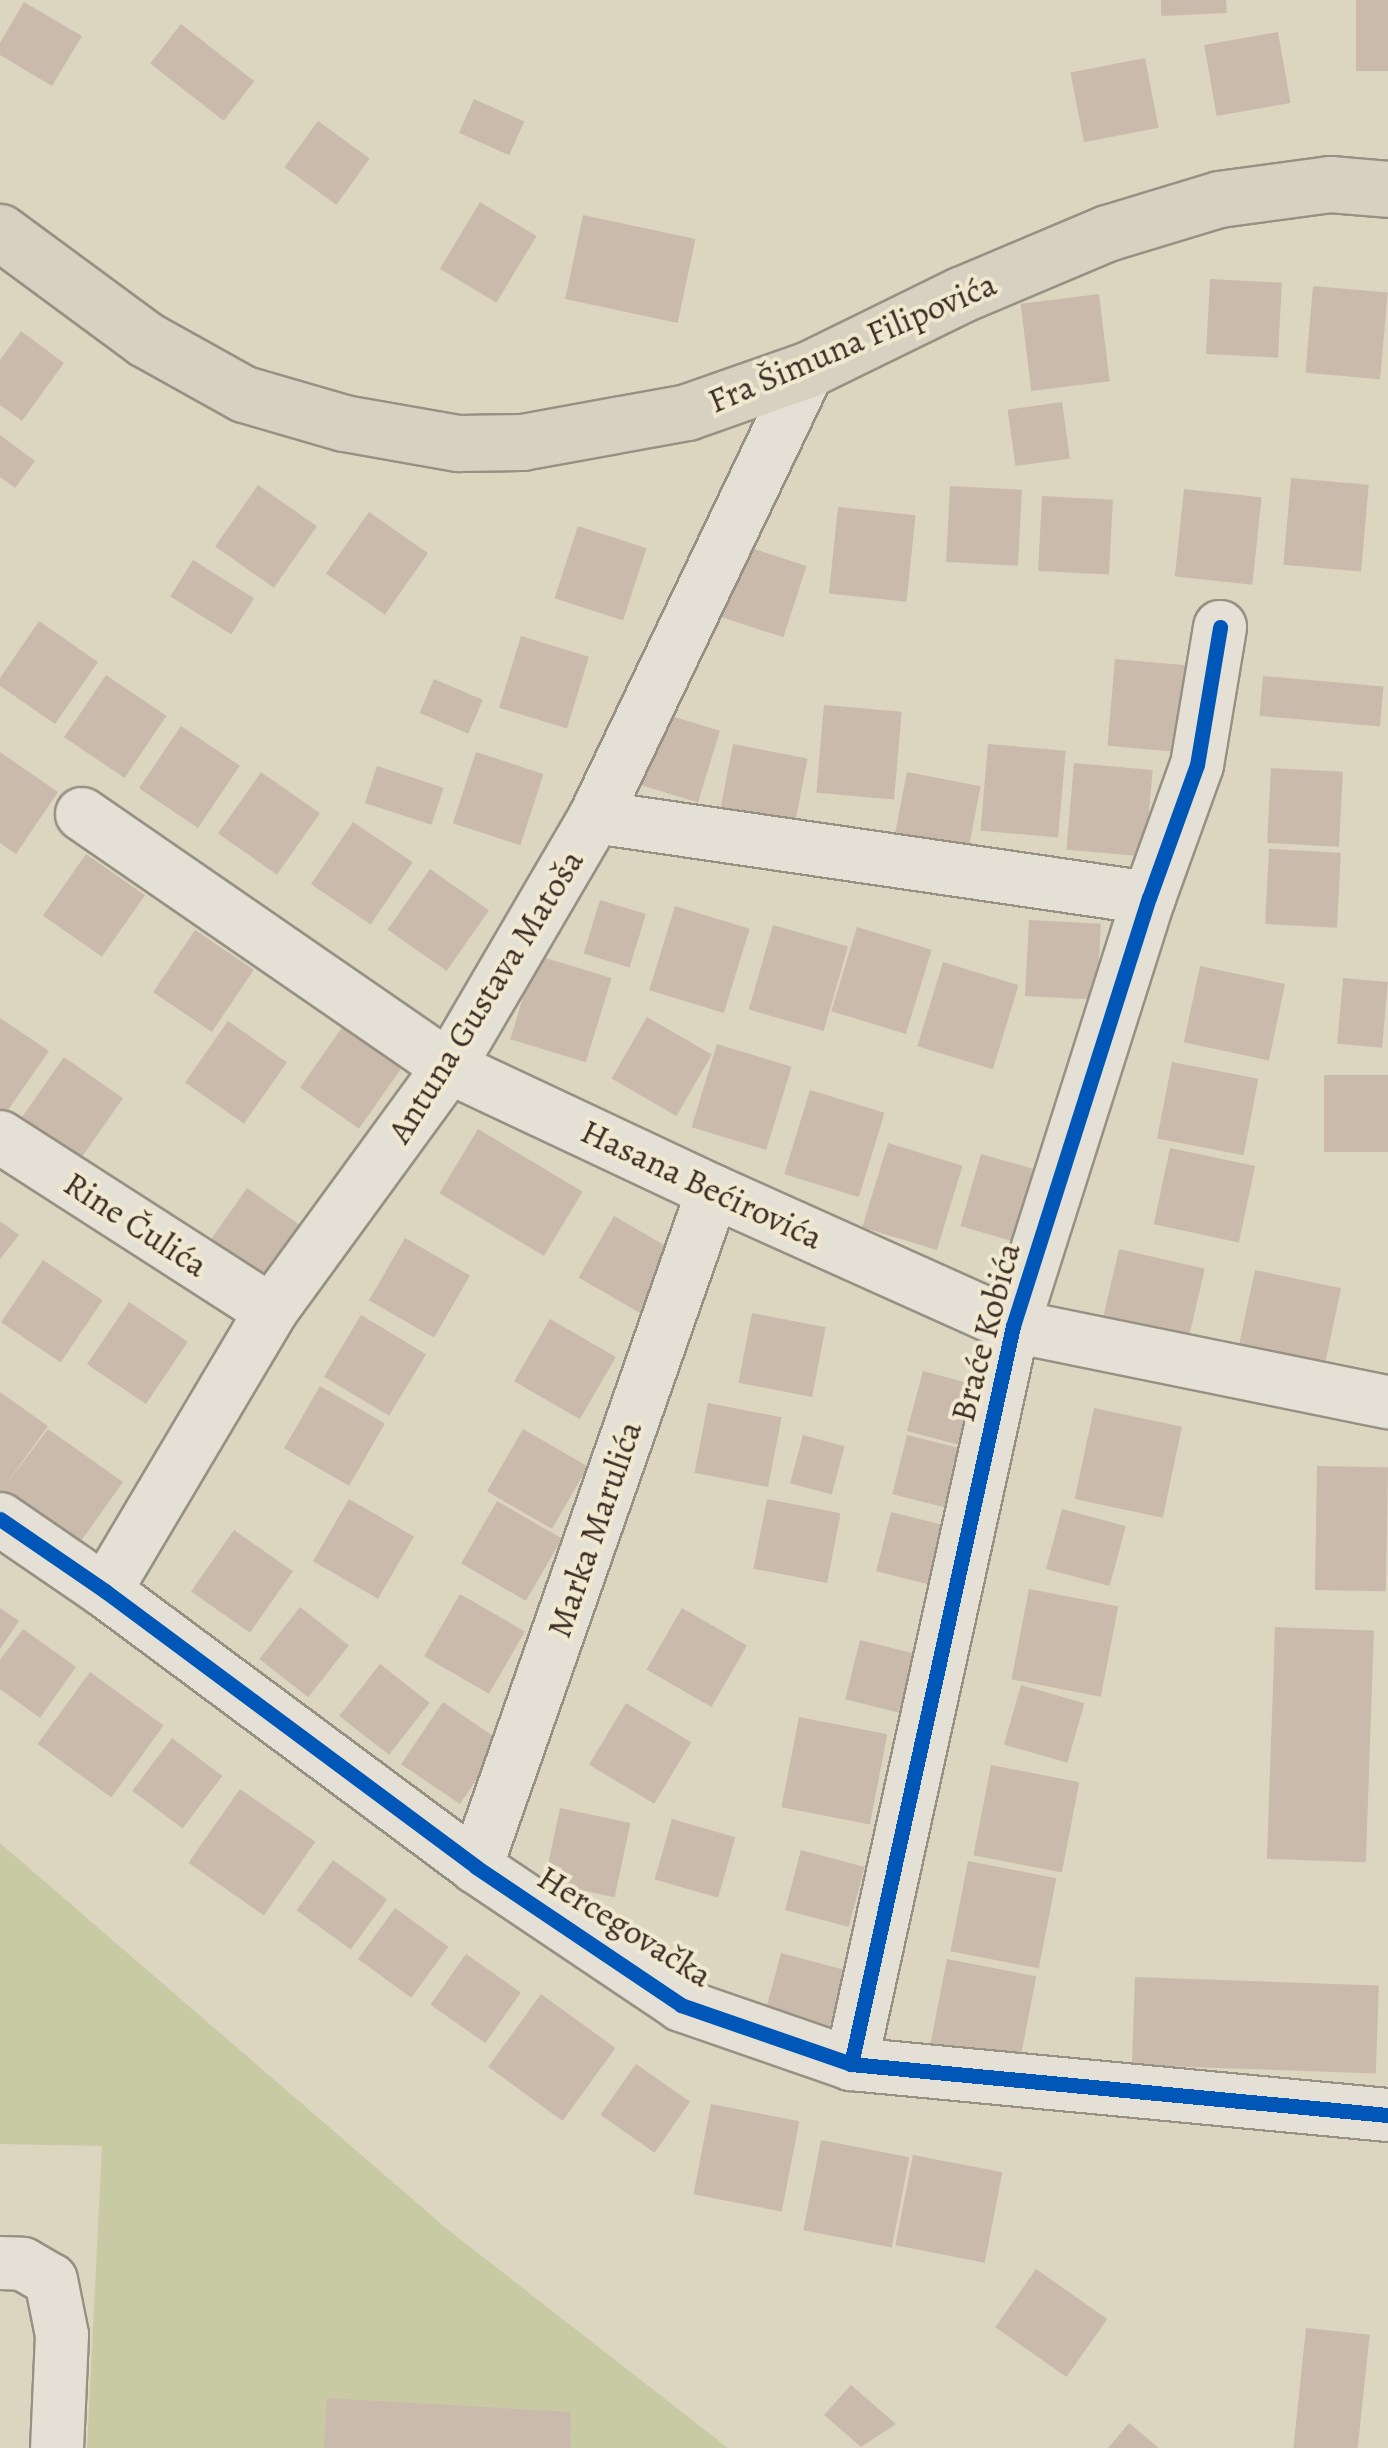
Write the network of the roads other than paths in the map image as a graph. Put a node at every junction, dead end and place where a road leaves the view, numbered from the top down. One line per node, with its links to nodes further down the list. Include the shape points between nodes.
1 (1388, 189): 3 (main road, Fra Šimuna Filipovića, via 1330,184 1219,199 1107,234)
2 (0, 232): 3 (main road, Fra Šimuna Filipovića, via 145,339 244,394 344,424 458,443 555,438 687,412)
3 (809, 368): 6 (street, Antuna Gustava Matoša)
4 (1220, 627): 7 (street, Braće Kobića, via 1197,764)
5 (82, 814): 8 (street, Hasana Bećirovića)
6 (595, 817): 7 (street); 8 (street, Antuna Gustava Matoša)
7 (1149, 898): 12 (street, Braće Kobića)
8 (449, 1066): 10 (street, Hasana Bećirovića); 11 (street, Antuna Gustava Matoša)
9 (0, 1137): 11 (street, Rine Čulića)
10 (713, 1192): 12 (street, Hasana Bećirovića); 16 (street, Marka Marulića)
11 (271, 1312): 15 (street, Antuna Gustava Matoša)
12 (1013, 1326): 13 (street, Hasana Bećirovića); 17 (street, Braće Kobića)
13 (1388, 1402)
14 (0, 1520): 15 (street, Hercegovačka)
15 (105, 1591): 16 (street, Hercegovačka)
16 (476, 1867): 17 (street, Hercegovačka, via 680,2005)
17 (851, 2064): 18 (street, Hercegovačka)
18 (1388, 2115)
19 (0, 2262): 20 (street, via 23,2264 51,2280 62,2334)
20 (56, 2448)

